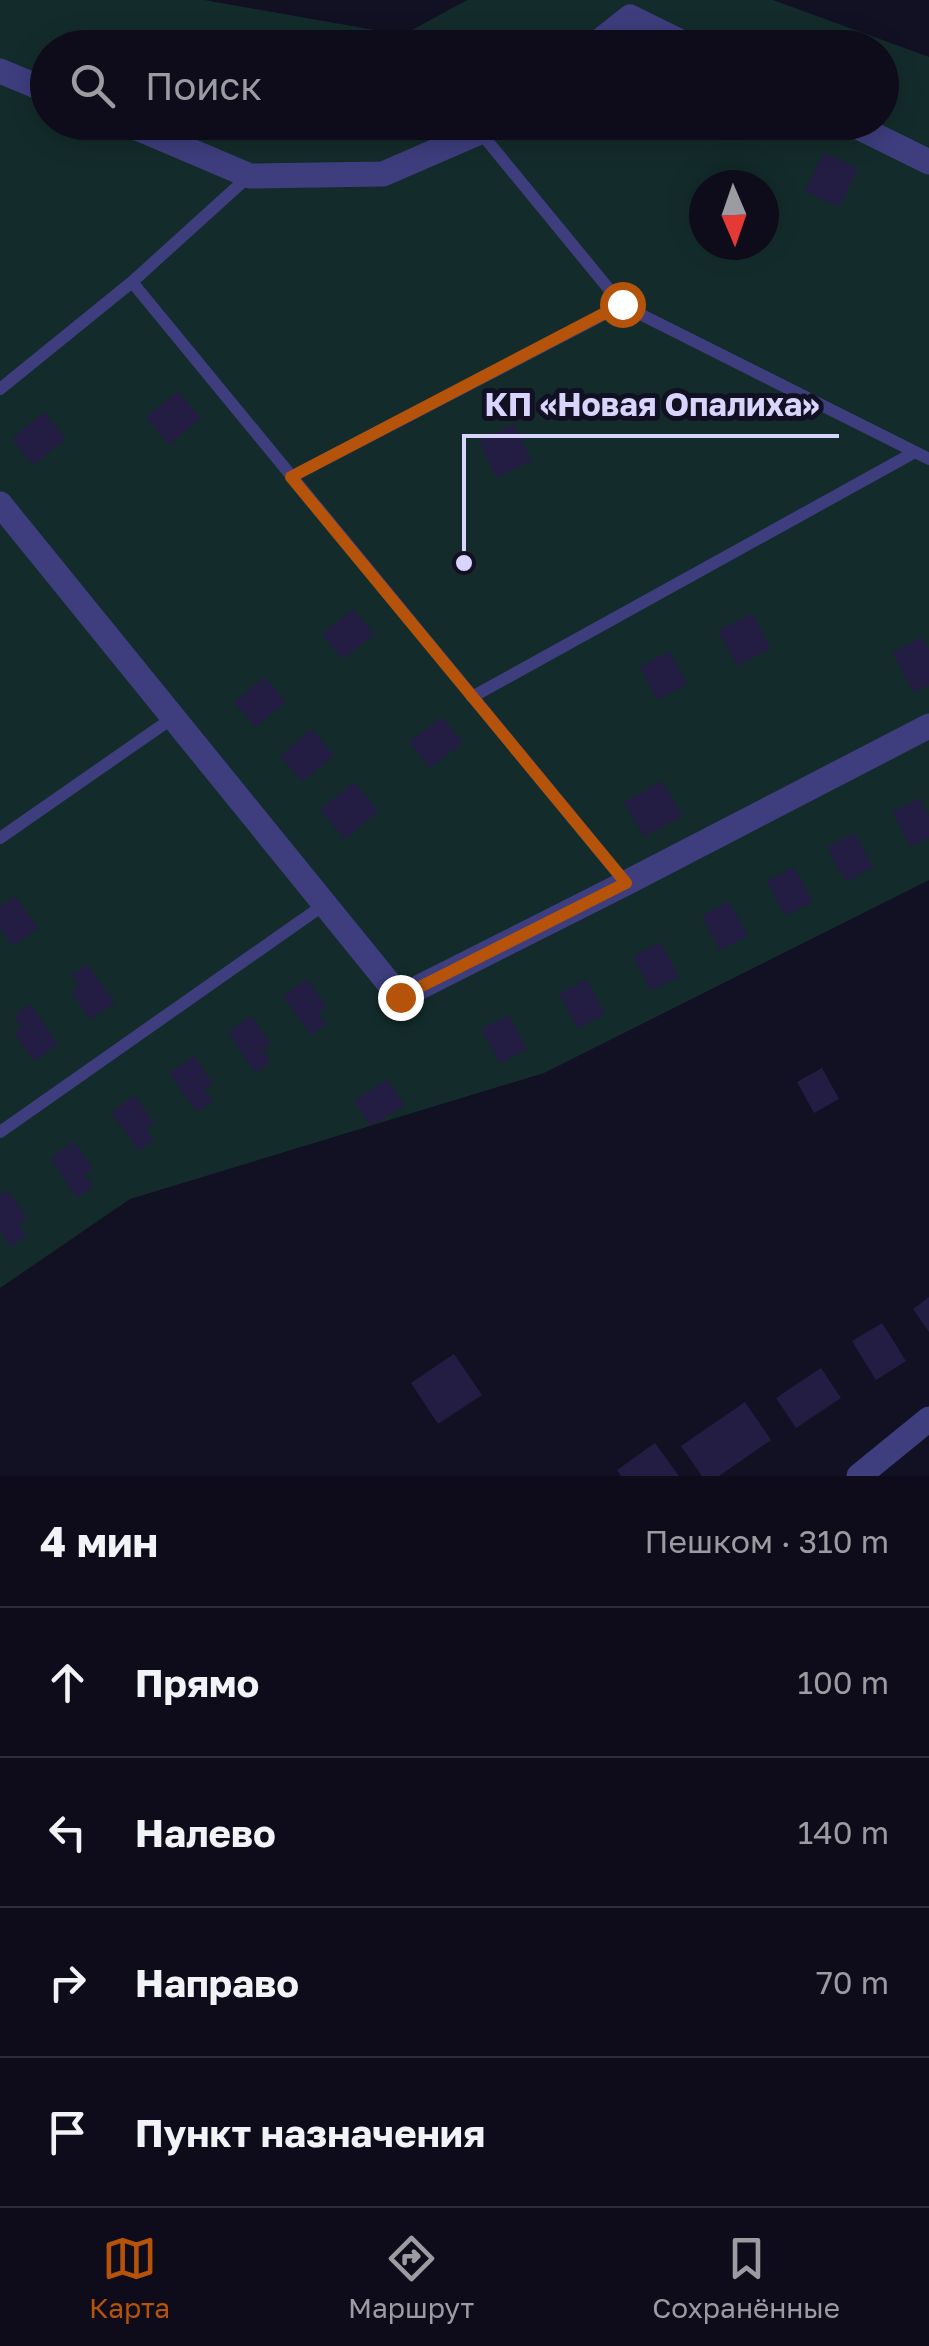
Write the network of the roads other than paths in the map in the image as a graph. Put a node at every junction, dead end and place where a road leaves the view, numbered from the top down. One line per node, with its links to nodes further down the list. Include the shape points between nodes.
1 (613, 30): 2 (street, via 630,17)
2 (656, 30)
3 (0, 71): 4 (street)
4 (30, 84)
5 (165, 140): 10 (street)
6 (457, 140): 10 (street, via 382,174)
7 (496, 140): 12 (lane)
8 (884, 140): 9 (street)
9 (929, 162)
10 (250, 176): 11 (lane)
11 (132, 282): 13 (lane); 16 (lane)
12 (622, 304): 14 (lane); 16 (lane)
13 (0, 389)
14 (915, 452): 15 (lane); 18 (lane)
15 (929, 460)
16 (291, 477): 18 (lane)
17 (1, 506): 19 (street)
18 (472, 697): 22 (lane)
19 (174, 717): 21 (lane); 23 (street)
20 (929, 726): 22 (street)
21 (0, 838)
22 (626, 883): 23 (street, via 400,997)
23 (325, 904): 24 (lane)
24 (0, 1132)
25 (929, 1419): 26 (street)
26 (860, 1476)

